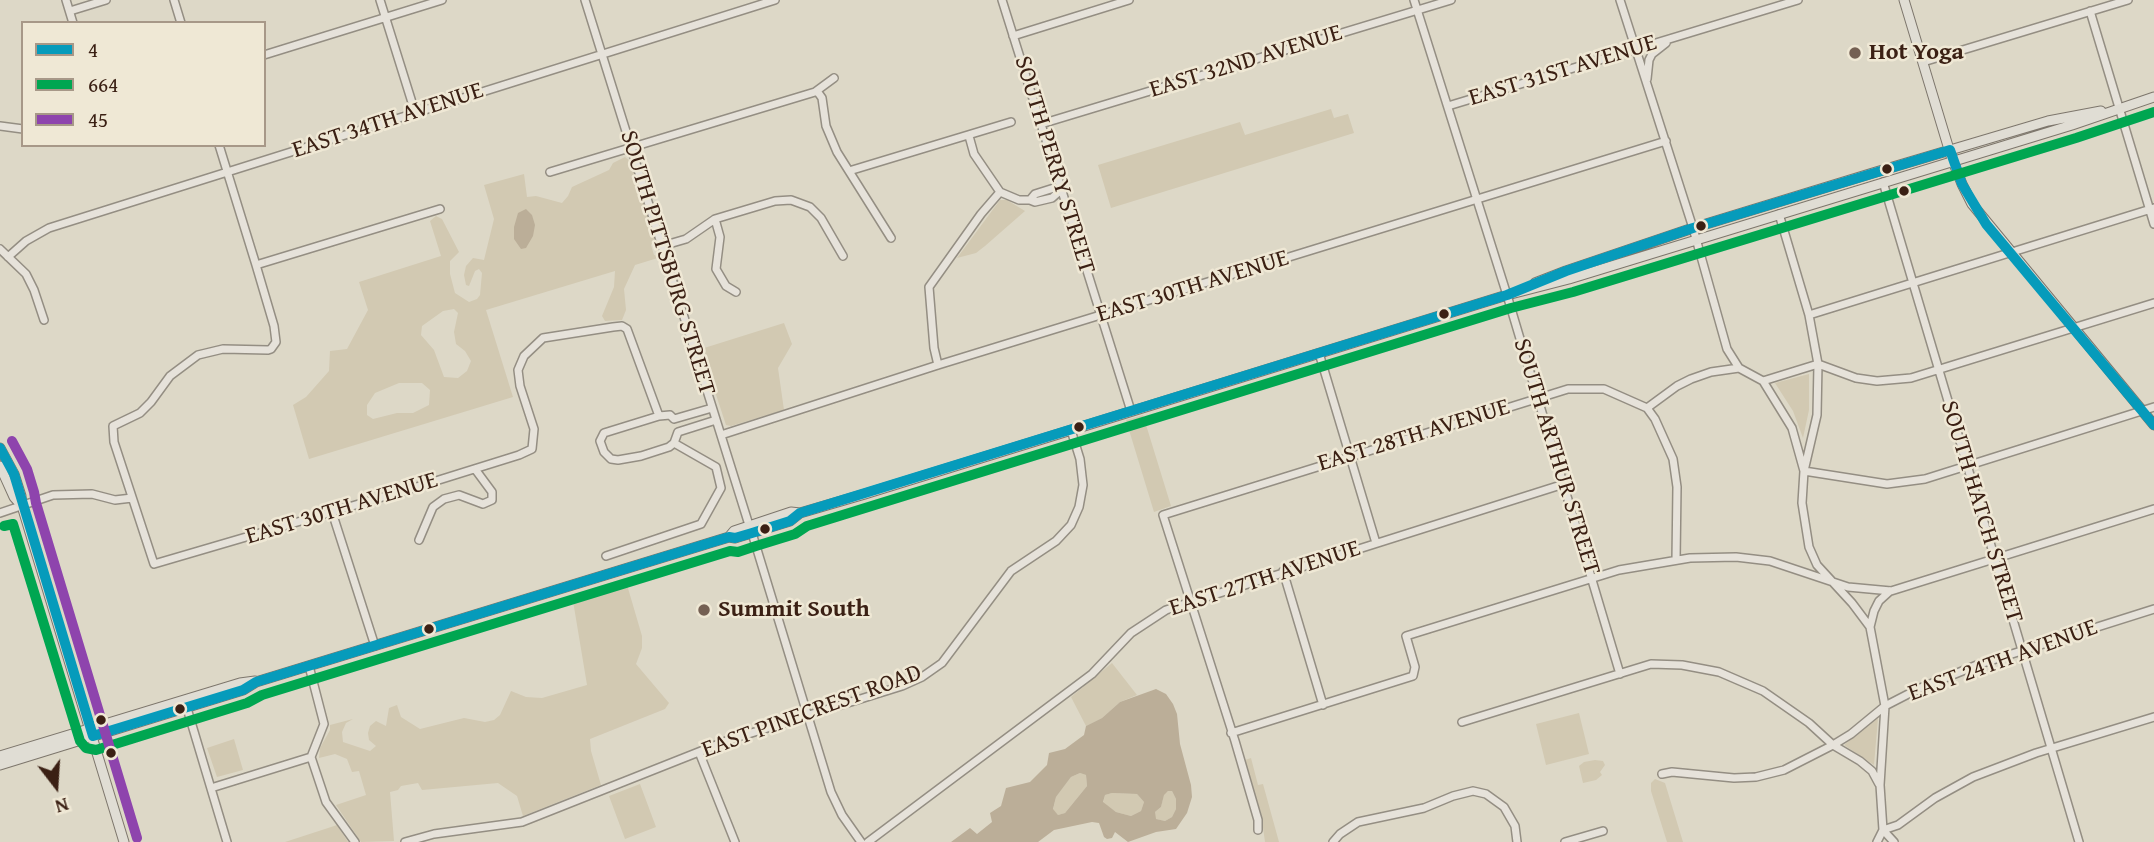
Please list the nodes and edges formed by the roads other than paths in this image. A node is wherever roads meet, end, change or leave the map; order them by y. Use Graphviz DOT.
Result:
graph roads {
  1 [pos="66,0"];
  2 [pos="106,0"];
  3 [pos="174,0"];
  4 [pos="380,0"];
  5 [pos="442,0"];
  6 [pos="586,0"];
  7 [pos="775,0"];
  8 [pos="1002,0"];
  9 [pos="1129,0"];
  10 [pos="1414,0"];
  11 [pos="1451,0"];
  12 [pos="1620,0"];
  13 [pos="1798,0"];
  14 [pos="1904,0"];
  15 [pos="2128,0"];
  16 [pos="70,11"];
  17 [pos="1417,11"];
  18 [pos="2090,11"];
  19 [pos="385,17"];
  20 [pos="73,21"];
  21 [pos="180,21"];
  22 [pos="1013,36"];
  23 [pos="1679,36"];
  24 [pos="1635,48"];
  25 [pos="266,54"];
  26 [pos="601,54"];
  27 [pos="1923,62"];
  28 [pos="834,78"];
  29 [pos="1647,84"];
  30 [pos="818,93"];
  31 [pos="2154,97"];
  32 [pos="1448,106"];
  33 [pos="2120,108"];
  34 [pos="415,112"];
  35 [pos="1010,122"];
  36 [pos="1041,124"];
  37 [pos="0,126"];
  38 [pos="21,129"];
  39 [pos="969,136"];
  40 [pos="1666,141"];
  41 [pos="220,147"];
  42 [pos="631,148"];
  43 [pos="1950,150"];
  44 [pos="1953,161"];
  45 [pos="227,172"];
  46 [pos="550,172"];
  47 [pos="849,172"];
  48 [pos="1883,183"];
  49 [pos="1059,191"];
  50 [pos="1000,192"];
  51 [pos="1478,199"];
  52 [pos="2152,208"];
  53 [pos="440,209"];
  54 [pos="1779,214"];
  55 [pos="715,219"];
  56 [pos="2154,224"];
  57 [pos="1693,228"];
  58 [pos="891,238"];
  59 [pos="1695,240"];
  60 [pos="662,246"];
  61 [pos="0,249"];
  62 [pos="2010,252"];
  63 [pos="843,256"];
  64 [pos="8,257"];
  65 [pos="256,265"];
  66 [pos="1912,282"];
  67 [pos="736,292"];
  68 [pos="1507,295"];
  69 [pos="2154,303"];
  70 [pos="1101,315"];
  71 [pos="1809,315"];
  72 [pos="44,320"];
  73 [pos="2073,327"];
  74 [pos="1319,353"];
  75 [pos="1818,364"];
  76 [pos="938,365"];
  77 [pos="1739,368"];
  78 [pos="1938,370"];
  79 [pos="1763,381"];
  80 [pos="1538,398"];
  81 [pos="2154,407"];
  82 [pos="712,408"];
  83 [pos="1647,408"];
  84 [pos="2142,410"];
  85 [pos="1130,411"];
  86 [pos="659,415"];
  87 [pos="674,419"];
  88 [pos="716,420"];
  89 [pos="2154,425"];
  90 [pos="1070,430"];
  91 [pos="678,432"];
  92 [pos="721,435"];
  93 [pos="674,443"];
  94 [pos="0,448"];
  95 [pos="1350,456"];
  96 [pos="1966,465"];
  97 [pos="0,466"];
  98 [pos="475,468"];
  99 [pos="1804,471"];
  100 [pos="1564,484"];
  101 [pos="132,498"];
  102 [pos="22,506"];
  103 [pos="2154,509"];
  104 [pos="331,512"];
  105 [pos="0,513"];
  106 [pos="750,529"];
  107 [pos="419,540"];
  108 [pos="1376,543"];
  109 [pos="607,556"];
  110 [pos="1995,558"];
  111 [pos="1675,560"];
  112 [pos="1283,571"];
  113 [pos="1592,578"];
  114 [pos="1830,581"];
  115 [pos="1891,591"];
  116 [pos="1190,601"];
  117 [pos="2154,609"];
  118 [pos="1870,627"];
  119 [pos="375,646"];
  120 [pos="2023,651"];
  121 [pos="309,666"];
  122 [pos="1620,674"];
  123 [pos="186,704"];
  124 [pos="1323,705"];
  125 [pos="1885,706"];
  126 [pos="806,714"];
  127 [pos="2154,717"];
  128 [pos="1462,722"];
  129 [pos="92,732"];
  130 [pos="1231,733"];
  131 [pos="1833,745"];
  132 [pos="2052,748"];
  133 [pos="699,752"];
  134 [pos="0,756"];
  135 [pos="311,757"];
  136 [pos="0,765"];
  137 [pos="1662,774"];
  138 [pos="1880,785"];
  139 [pos="211,788"];
  140 [pos="1258,830"];
  141 [pos="1883,830"];
  142 [pos="1603,831"];
  143 [pos="124,842"];
  144 [pos="227,842"];
  145 [pos="355,842"];
  146 [pos="405,842"];
  147 [pos="735,842"];
  148 [pos="861,842"];
  149 [pos="868,842"];
  150 [pos="1333,842"];
  151 [pos="1517,842"];
  152 [pos="1565,842"];
  153 [pos="1877,842"];
  154 [pos="1895,842"];
  155 [pos="2079,842"];
  1 -- 16 [label="street"];
  2 -- 16 [label="street"];
  3 -- 21 [label="street"];
  4 -- 19 [label="street"];
  5 -- 19 [label="street"];
  6 -- 26 [label="street, SOUTH PITTSBURG STREET"];
  7 -- 26 [label="street, EAST 34TH AVENUE"];
  8 -- 22 [label="street, SOUTH PERRY STREET"];
  9 -- 22 [label="street"];
  10 -- 17 [label="street, SOUTH ARTHUR STREET"];
  11 -- 17 [label="street, EAST 32ND AVENUE"];
  12 -- 24 [label="street"];
  13 -- 23 [label="street, EAST 31ST AVENUE"];
  14 -- 27 [label="main road"];
  15 -- 18 [label="street"];
  16 -- 20 [label="street"];
  17 -- 32 [label="street, SOUTH ARTHUR STREET"];
  17 -- 36 [label="street, EAST 32ND AVENUE"];
  18 -- 27 [label="street"];
  18 -- 33 [label="street"];
  19 -- 25 [label="street"];
  19 -- 34 [label="street"];
  22 -- 36 [label="street, SOUTH PERRY STREET"];
  23 -- 24 [label="street, EAST 31ST AVENUE"];
  23 -- 29 [label="street, EAST 31ST AVENUE"];
  24 -- 29 [label="street"];
  24 -- 32 [label="street, EAST 31ST AVENUE"];
  26 -- 34 [label="street, EAST 34TH AVENUE"];
  26 -- 42 [label="street, SOUTH PITTSBURG STREET"];
  27 -- 43 [label="main road"];
  28 -- 30 [label="street"];
  29 -- 40 [label="street"];
  30 -- 42 [label="street"];
  30 -- 47 [label="street"];
  31 -- 33 [label="main road"];
  32 -- 51 [label="street, SOUTH ARTHUR STREET"];
  33 -- 43 [label="main road"];
  33 -- 44 [label="main road"];
  33 -- 52 [label="street"];
  34 -- 45 [label="street, EAST 34TH AVENUE"];
  35 -- 39 [label="street"];
  36 -- 49 [label="street, SOUTH PERRY STREET"];
  37 -- 38 [label="street"];
  39 -- 47 [label="street"];
  39 -- 50 [label="street"];
  40 -- 51 [label="street, EAST 30TH AVENUE"];
  40 -- 57 [label="street"];
  41 -- 45 [label="street"];
  42 -- 46 [label="street"];
  42 -- 60 [label="street, SOUTH PITTSBURG STREET"];
  43 -- 44 [label="main road"];
  43 -- 57 [label="main road"];
  44 -- 48 [label="main road"];
  44 -- 62 [label="main road"];
  45 -- 64 [label="street, EAST 34TH AVENUE"];
  45 -- 65 [label="street"];
  47 -- 58 [label="street"];
  48 -- 54 [label="main road"];
  48 -- 66 [label="street, SOUTH HATCH STREET"];
  49 -- 50 [label="street"];
  49 -- 70 [label="street, SOUTH PERRY STREET"];
  50 -- 76 [label="street"];
  51 -- 68 [label="street, SOUTH ARTHUR STREET"];
  51 -- 70 [label="street, EAST 30TH AVENUE"];
  52 -- 56 [label="street"];
  52 -- 62 [label="street"];
  53 -- 65 [label="street"];
  54 -- 59 [label="main road"];
  54 -- 71 [label="street"];
  55 -- 60 [label="street"];
  55 -- 63 [label="street"];
  55 -- 67 [label="street"];
  57 -- 59 [label="street"];
  57 -- 68 [label="main road"];
  59 -- 68 [label="main road"];
  59 -- 77 [label="street"];
  60 -- 82 [label="street, SOUTH PITTSBURG STREET"];
  61 -- 64 [label="street"];
  62 -- 66 [label="street"];
  62 -- 73 [label="main road"];
  64 -- 72 [label="street"];
  65 -- 101 [label="street"];
  66 -- 71 [label="street"];
  66 -- 78 [label="street, SOUTH HATCH STREET"];
  68 -- 74 [label="main road"];
  68 -- 80 [label="street, SOUTH ARTHUR STREET"];
  69 -- 73 [label="street"];
  70 -- 76 [label="street, EAST 30TH AVENUE"];
  70 -- 85 [label="street, SOUTH PERRY STREET"];
  71 -- 75 [label="street"];
  73 -- 78 [label="street"];
  73 -- 84 [label="main road"];
  74 -- 85 [label="main road"];
  74 -- 95 [label="street"];
  75 -- 78 [label="street"];
  75 -- 79 [label="street"];
  75 -- 99 [label="street"];
  76 -- 92 [label="street, EAST 30TH AVENUE"];
  77 -- 79 [label="street"];
  77 -- 83 [label="street"];
  78 -- 96 [label="street, SOUTH HATCH STREET"];
  79 -- 99 [label="street"];
  80 -- 83 [label="street, EAST 28TH AVENUE"];
  80 -- 95 [label="street, EAST 28TH AVENUE"];
  80 -- 100 [label="street, SOUTH ARTHUR STREET"];
  81 -- 84 [label="street"];
  82 -- 87 [label="street"];
  82 -- 88 [label="street, SOUTH PITTSBURG STREET"];
  83 -- 111 [label="street"];
  84 -- 89 [label="main road"];
  84 -- 96 [label="street"];
  85 -- 90 [label="main road"];
  86 -- 87 [label="street"];
  86 -- 93 [label="street"];
  86 -- 98 [label="street, EAST 30TH AVENUE"];
  87 -- 91 [label="street"];
  88 -- 91 [label="street"];
  88 -- 92 [label="street, SOUTH PITTSBURG STREET"];
  90 -- 106 [label="main road"];
  90 -- 126 [label="street, EAST PINECREST ROAD"];
  91 -- 93 [label="street"];
  92 -- 106 [label="street, SOUTH PITTSBURG STREET"];
  93 -- 109 [label="street"];
  94 -- 102 [label="main road"];
  95 -- 108 [label="street"];
  95 -- 116 [label="street, EAST 28TH AVENUE"];
  96 -- 99 [label="street"];
  96 -- 110 [label="street, SOUTH HATCH STREET"];
  97 -- 102 [label="main road"];
  98 -- 104 [label="street, EAST 30TH AVENUE"];
  98 -- 107 [label="street"];
  99 -- 114 [label="street"];
  100 -- 108 [label="street, EAST 27TH AVENUE"];
  100 -- 113 [label="street, SOUTH ARTHUR STREET"];
  101 -- 102 [label="street"];
  101 -- 104 [label="street, EAST 30TH AVENUE"];
  102 -- 105 [label="street"];
  102 -- 129 [label="main road"];
  103 -- 110 [label="street"];
  104 -- 119 [label="street"];
  106 -- 119 [label="main road"];
  106 -- 126 [label="street, SOUTH PITTSBURG STREET"];
  108 -- 112 [label="street, EAST 27TH AVENUE"];
  110 -- 115 [label="street"];
  110 -- 120 [label="street, SOUTH HATCH STREET"];
  111 -- 113 [label="street"];
  111 -- 114 [label="street"];
  112 -- 116 [label="street, EAST 27TH AVENUE"];
  112 -- 124 [label="street"];
  113 -- 122 [label="street, SOUTH ARTHUR STREET"];
  113 -- 124 [label="street"];
  114 -- 115 [label="street"];
  114 -- 118 [label="street"];
  115 -- 118 [label="street"];
  116 -- 130 [label="street"];
  116 -- 149 [label="street, EAST 27TH AVENUE"];
  117 -- 120 [label="street, EAST 24TH AVENUE"];
  118 -- 125 [label="street"];
  119 -- 121 [label="main road"];
  120 -- 125 [label="street, EAST 24TH AVENUE"];
  120 -- 132 [label="street, SOUTH HATCH STREET"];
  121 -- 123 [label="main road"];
  121 -- 135 [label="street"];
  122 -- 128 [label="street"];
  122 -- 131 [label="street"];
  123 -- 129 [label="main road"];
  123 -- 139 [label="street"];
  124 -- 130 [label="street"];
  125 -- 131 [label="street, EAST 24TH AVENUE"];
  125 -- 138 [label="street"];
  126 -- 133 [label="street, EAST PINECREST ROAD"];
  126 -- 148 [label="street, SOUTH PITTSBURG STREET"];
  127 -- 132 [label="street"];
  129 -- 134 [label="main road"];
  129 -- 136 [label="main road"];
  129 -- 143 [label="main road"];
  130 -- 140 [label="street"];
  131 -- 137 [label="street, EAST 24TH AVENUE"];
  131 -- 138 [label="street"];
  132 -- 141 [label="street"];
  132 -- 155 [label="street, SOUTH HATCH STREET"];
  133 -- 146 [label="street, EAST PINECREST ROAD"];
  133 -- 147 [label="street"];
  135 -- 139 [label="street"];
  135 -- 145 [label="street"];
  138 -- 141 [label="street"];
  139 -- 144 [label="street"];
  141 -- 153 [label="street"];
  141 -- 154 [label="street"];
  142 -- 152 [label="street"];
  150 -- 151 [label="street"];
}
